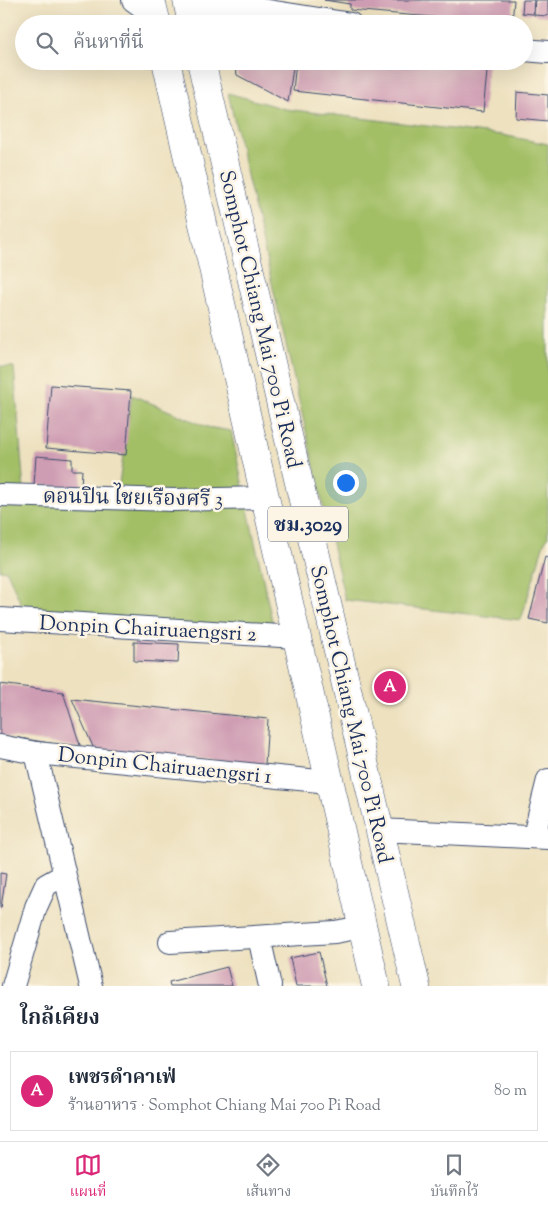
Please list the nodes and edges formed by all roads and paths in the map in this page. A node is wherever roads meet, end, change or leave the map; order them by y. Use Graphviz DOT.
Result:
graph roads {
  1 [pos="133,0"];
  2 [pos="189,11"];
  3 [pos="155,13"];
  4 [pos="294,15"];
  5 [pos="533,51"];
  6 [pos="548,52"];
  7 [pos="168,70"];
  8 [pos="203,70"];
  9 [pos="0,495"];
  10 [pos="265,498"];
  11 [pos="0,619"];
  12 [pos="296,636"];
  13 [pos="0,746"];
  14 [pos="36,753"];
  15 [pos="548,780"];
  16 [pos="330,782"];
  17 [pos="379,830"];
  18 [pos="541,837"];
  19 [pos="64,875"];
  20 [pos="362,927"];
  21 [pos="259,937"];
  22 [pos="170,942"];
  23 [pos="13,986"];
  24 [pos="91,986"];
  25 [pos="270,986"];
  26 [pos="376,986"];
  27 [pos="416,986"];
  1 -- 3 [label="street"];
  2 -- 4 [label="street"];
  5 -- 6 [label="street"];
  7 -- 10 [label="main road, Somphot Chiang Mai 700 Pi Road / ชม.3029"];
  8 -- 17 [label="main road, Somphot Chiang Mai 700 Pi Road / ชม.3029"];
  9 -- 10 [label="street, ดอนปิน ไชยเรืองศรี 3"];
  10 -- 12 [label="main road, Somphot Chiang Mai 700 Pi Road / ชม.3029"];
  11 -- 12 [label="street, Donpin Chairuaengsri 2"];
  12 -- 16 [label="main road, Somphot Chiang Mai 700 Pi Road / ชม.3029"];
  13 -- 14 [label="street, Donpin Chairuaengsri 1"];
  14 -- 16 [label="street, Donpin Chairuaengsri 1"];
  14 -- 19 [label="street"];
  15 -- 18 [label="street"];
  16 -- 20 [label="main road, Somphot Chiang Mai 700 Pi Road / ชม.3029"];
  17 -- 18 [label="street"];
  17 -- 27 [label="main road, Somphot Chiang Mai 700 Pi Road / ชม.3029"];
  19 -- 23 [label="street"];
  19 -- 24 [label="street"];
  20 -- 21 [label="street"];
  20 -- 26 [label="main road, Somphot Chiang Mai 700 Pi Road / ชม.3029"];
  21 -- 22 [label="street"];
  21 -- 25 [label="street"];
}
